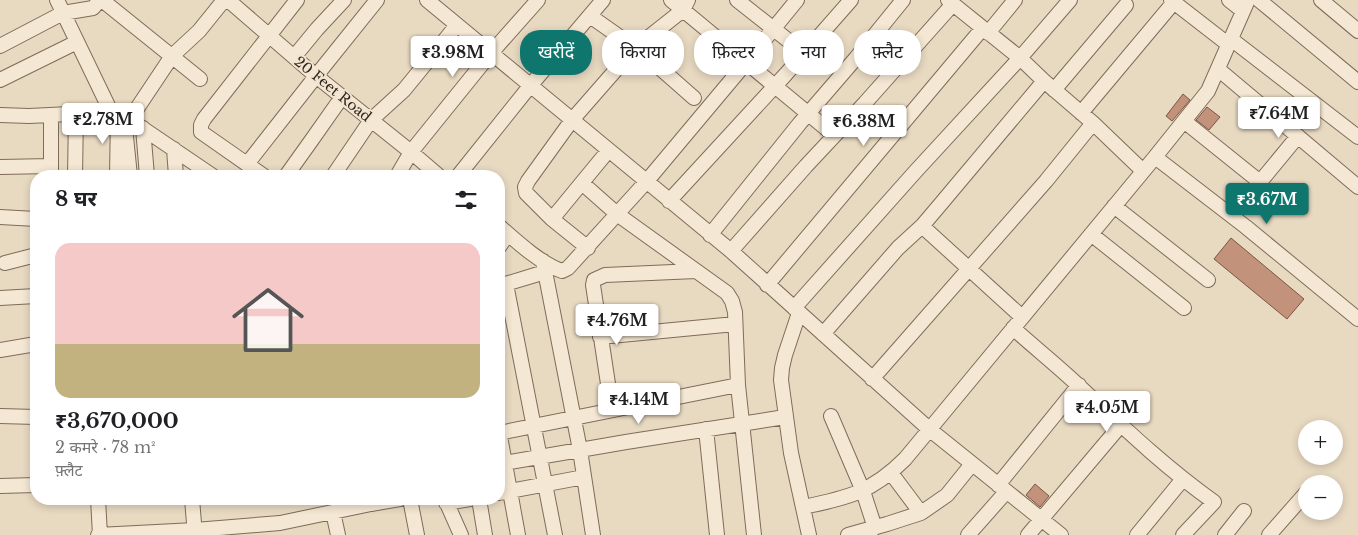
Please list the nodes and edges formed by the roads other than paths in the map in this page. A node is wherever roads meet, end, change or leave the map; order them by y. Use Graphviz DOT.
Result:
graph roads {
  1 [pos="57,0"];
  2 [pos="101,0"];
  3 [pos="224,0"];
  4 [pos="228,0"];
  5 [pos="298,0"];
  6 [pos="344,0"];
  7 [pos="378,0"];
  8 [pos="427,0"];
  9 [pos="538,0"];
  10 [pos="603,0"];
  11 [pos="671,0"];
  12 [pos="737,0"];
  13 [pos="796,0"];
  14 [pos="850,0"];
  15 [pos="903,0"];
  16 [pos="1015,0"];
  17 [pos="1070,0"];
  18 [pos="1229,0"];
  19 [pos="1259,0"];
  20 [pos="1321,0"];
  21 [pos="1172,1"];
  22 [pos="951,2"];
  23 [pos="244,5"];
  24 [pos="686,5"];
  25 [pos="1126,5"];
  26 [pos="1246,6"];
  27 [pos="63,13"];
  28 [pos="590,16"];
  29 [pos="457,25"];
  30 [pos="773,29"];
  31 [pos="610,30"];
  32 [pos="656,30"];
  33 [pos="712,30"];
  34 [pos="824,30"];
  35 [pos="985,31"];
  36 [pos="1358,31"];
  37 [pos="269,36"];
  38 [pos="783,37"];
  39 [pos="77,42"];
  40 [pos="1230,42"];
  41 [pos="0,46"];
  42 [pos="491,53"];
  43 [pos="172,56"];
  44 [pos="294,57"];
  45 [pos="1020,58"];
  46 [pos="1218,69"];
  47 [pos="611,75"];
  48 [pos="667,75"];
  49 [pos="735,75"];
  50 [pos="762,75"];
  51 [pos="785,75"];
  52 [pos="316,76"];
  53 [pos="200,79"];
  54 [pos="0,80"];
  55 [pos="1358,82"];
  56 [pos="1049,85"];
  57 [pos="530,86"];
  58 [pos="775,86"];
  59 [pos="342,97"];
  60 [pos="694,98"];
  61 [pos="1082,113"];
  62 [pos="76,114"];
  63 [pos="808,114"];
  64 [pos="51,115"];
  65 [pos="0,116"];
  66 [pos="121,116"];
  67 [pos="371,120"];
  68 [pos="572,120"];
  69 [pos="1184,121"];
  70 [pos="1093,123"];
  71 [pos="143,128"];
  72 [pos="834,135"];
  73 [pos="1298,136"];
  74 [pos="1358,137"];
  75 [pos="174,149"];
  76 [pos="608,151"];
  77 [pos="412,152"];
  78 [pos="1155,157"];
  79 [pos="247,164"];
  80 [pos="0,167"];
  81 [pos="38,170"];
  82 [pos="51,170"];
  83 [pos="76,170"];
  84 [pos="116,170"];
  85 [pos="129,170"];
  86 [pos="146,170"];
  87 [pos="176,170"];
  88 [pos="203,170"];
  89 [pos="256,170"];
  90 [pos="290,170"];
  91 [pos="337,170"];
  92 [pos="401,170"];
  93 [pos="432,170"];
  94 [pos="463,170"];
  95 [pos="1143,171"];
  96 [pos="646,182"];
  97 [pos="582,183"];
  98 [pos="1358,187"];
  99 [pos="669,201"];
  100 [pos="1114,206"];
  101 [pos="617,214"];
  102 [pos="0,217"];
  103 [pos="30,219"];
  104 [pos="552,219"];
  105 [pos="922,226"];
  106 [pos="505,232"];
  107 [pos="1091,234"];
  108 [pos="710,235"];
  109 [pos="588,248"];
  110 [pos="731,251"];
  111 [pos="30,257"];
  112 [pos="6,263"];
  113 [pos="544,267"];
  114 [pos="969,269"];
  115 [pos="696,271"];
  116 [pos="1208,280"];
  117 [pos="505,284"];
  118 [pos="767,285"];
  119 [pos="30,296"];
  120 [pos="0,298"];
  121 [pos="505,298"];
  122 [pos="1184,308"];
  123 [pos="796,311"];
  124 [pos="1022,317"];
  125 [pos="1358,319"];
  126 [pos="735,324"];
  127 [pos="1013,328"];
  128 [pos="823,334"];
  129 [pos="600,336"];
  130 [pos="30,345"];
  131 [pos="0,350"];
  132 [pos="872,379"];
  133 [pos="1078,385"];
  134 [pos="738,386"];
  135 [pos="612,410"];
  136 [pos="0,416"];
  137 [pos="830,416"];
  138 [pos="30,417"];
  139 [pos="786,417"];
  140 [pos="574,418"];
  141 [pos="742,424"];
  142 [pos="534,426"];
  143 [pos="1120,426"];
  144 [pos="706,429"];
  145 [pos="929,429"];
  146 [pos="505,431"];
  147 [pos="580,450"];
  148 [pos="539,457"];
  149 [pos="505,463"];
  150 [pos="972,464"];
  151 [pos="890,473"];
  152 [pos="584,477"];
  153 [pos="1183,479"];
  154 [pos="545,484"];
  155 [pos="30,485"];
  156 [pos="0,486"];
  157 [pos="1002,488"];
  158 [pos="863,491"];
  159 [pos="505,492"];
  160 [pos="1298,502"];
  161 [pos="98,505"];
  162 [pos="193,505"];
  163 [pos="369,505"];
  164 [pos="411,505"];
  165 [pos="448,505"];
  166 [pos="480,505"];
  167 [pos="803,507"];
  168 [pos="333,512"];
  169 [pos="1244,512"];
  170 [pos="921,514"];
  171 [pos="1042,519"];
  172 [pos="875,528"];
  173 [pos="195,533"];
  174 [pos="99,535"];
  175 [pos="338,535"];
  176 [pos="417,535"];
  177 [pos="461,535"];
  178 [pos="485,535"];
  179 [pos="518,535"];
  180 [pos="555,535"];
  181 [pos="593,535"];
  182 [pos="717,535"];
  183 [pos="754,535"];
  184 [pos="809,535"];
  185 [pos="848,535"];
  186 [pos="968,535"];
  187 [pos="1028,535"];
  188 [pos="1061,535"];
  189 [pos="1137,535"];
  190 [pos="1182,535"];
  191 [pos="1225,535"];
  192 [pos="1269,535"];
  1 -- 27 [label="street"];
  2 -- 27 [label="street"];
  2 -- 43 [label="street"];
  3 -- 43 [label="street"];
  4 -- 23 [label="street, 20 Feet Road"];
  5 -- 37 [label="street"];
  6 -- 44 [label="street"];
  7 -- 52 [label="street"];
  8 -- 29 [label="street"];
  9 -- 42 [label="street"];
  10 -- 28 [label="street"];
  11 -- 24 [label="street"];
  12 -- 30 [label="street"];
  13 -- 30 [label="street"];
  14 -- 34 [label="street"];
  15 -- 63 [label="street"];
  16 -- 35 [label="street"];
  17 -- 45 [label="street"];
  18 -- 26 [label="street"];
  19 -- 55 [label="street"];
  20 -- 36 [label="street"];
  21 -- 40 [label="street"];
  21 -- 61 [label="street"];
  22 -- 35 [label="street"];
  22 -- 72 [label="street"];
  23 -- 37 [label="street, 20 Feet Road"];
  24 -- 32 [label="street"];
  24 -- 33 [label="street"];
  25 -- 56 [label="street"];
  26 -- 40 [label="street"];
  27 -- 39 [label="street"];
  27 -- 41 [label="street"];
  28 -- 31 [label="street"];
  28 -- 57 [label="street"];
  29 -- 42 [label="street"];
  29 -- 67 [label="street"];
  30 -- 38 [label="street"];
  35 -- 45 [label="street"];
  35 -- 118 [label="street"];
  37 -- 44 [label="street, 20 Feet Road"];
  37 -- 79 [label="street"];
  39 -- 54 [label="street"];
  39 -- 66 [label="street"];
  40 -- 46 [label="street"];
  40 -- 74 [label="street"];
  42 -- 57 [label="street"];
  42 -- 77 [label="street"];
  43 -- 53 [label="street"];
  43 -- 66 [label="street"];
  44 -- 52 [label="street, 20 Feet Road"];
  45 -- 56 [label="street"];
  45 -- 123 [label="street"];
  46 -- 69 [label="street"];
  46 -- 73 [label="street"];
  47 -- 68 [label="street"];
  48 -- 60 [label="street"];
  49 -- 96 [label="street"];
  50 -- 58 [label="street"];
  51 -- 58 [label="street"];
  52 -- 59 [label="street, 20 Feet Road"];
  52 -- 79 [label="street"];
  56 -- 61 [label="street"];
  56 -- 105 [label="street"];
  57 -- 68 [label="street"];
  57 -- 94 [label="street"];
  58 -- 63 [label="street"];
  58 -- 99 [label="street"];
  59 -- 67 [label="street, 20 Feet Road"];
  59 -- 90 [label="street"];
  61 -- 70 [label="street"];
  62 -- 64 [label="street"];
  62 -- 66 [label="street"];
  62 -- 83 [label="street"];
  63 -- 72 [label="street"];
  63 -- 108 [label="street"];
  64 -- 65 [label="street"];
  64 -- 82 [label="street"];
  66 -- 71 [label="street"];
  66 -- 84 [label="street"];
  66 -- 85 [label="street"];
  67 -- 77 [label="street, 20 Feet Road"];
  67 -- 91 [label="street"];
  68 -- 76 [label="street"];
  68 -- 104 [label="street"];
  69 -- 73 [label="street"];
  69 -- 78 [label="street"];
  70 -- 95 [label="street"];
  70 -- 114 [label="street"];
  71 -- 75 [label="street"];
  71 -- 86 [label="street"];
  72 -- 110 [label="street"];
  73 -- 98 [label="street"];
  75 -- 87 [label="street"];
  75 -- 88 [label="street"];
  76 -- 96 [label="street"];
  76 -- 97 [label="street"];
  77 -- 92 [label="street"];
  77 -- 93 [label="street, 20 Feet Road"];
  78 -- 95 [label="street"];
  78 -- 125 [label="street"];
  79 -- 89 [label="street"];
  80 -- 81 [label="street"];
  95 -- 100 [label="street"];
  96 -- 99 [label="street"];
  96 -- 101 [label="street"];
  97 -- 101 [label="street"];
  97 -- 104 [label="street"];
  99 -- 108 [label="street"];
  100 -- 107 [label="street"];
  100 -- 116 [label="street"];
  101 -- 109 [label="street"];
  101 -- 115 [label="street"];
  102 -- 103 [label="street"];
  104 -- 109 [label="street"];
  105 -- 114 [label="street"];
  105 -- 128 [label="street"];
  106 -- 113 [label="street"];
  107 -- 122 [label="street"];
  107 -- 124 [label="street"];
  108 -- 110 [label="street"];
  109 -- 113 [label="street"];
  110 -- 118 [label="street"];
  111 -- 112 [label="street"];
  113 -- 117 [label="street"];
  113 -- 140 [label="street"];
  114 -- 124 [label="street"];
  114 -- 132 [label="street"];
  115 -- 126 [label="street"];
  115 -- 129 [label="street"];
  118 -- 123 [label="street"];
  119 -- 120 [label="street"];
  121 -- 142 [label="street"];
  123 -- 128 [label="street"];
  123 -- 139 [label="street"];
  124 -- 127 [label="street"];
  126 -- 129 [label="street"];
  126 -- 134 [label="street"];
  127 -- 133 [label="street"];
  127 -- 145 [label="street"];
  128 -- 132 [label="street"];
  129 -- 135 [label="street"];
  130 -- 131 [label="street"];
  132 -- 145 [label="street"];
  133 -- 143 [label="street"];
  133 -- 157 [label="street"];
  134 -- 135 [label="street"];
  134 -- 141 [label="street"];
  135 -- 140 [label="street"];
  136 -- 138 [label="street"];
  137 -- 158 [label="street"];
  139 -- 141 [label="street"];
  139 -- 167 [label="street"];
  140 -- 142 [label="street"];
  140 -- 147 [label="street"];
  141 -- 144 [label="street"];
  141 -- 183 [label="street"];
  142 -- 146 [label="street"];
  142 -- 148 [label="street"];
  143 -- 153 [label="street"];
  143 -- 171 [label="street"];
  144 -- 147 [label="street"];
  144 -- 182 [label="street"];
  145 -- 150 [label="street"];
  145 -- 151 [label="street"];
  147 -- 148 [label="street"];
  147 -- 152 [label="street"];
  148 -- 149 [label="street"];
  148 -- 154 [label="street"];
  150 -- 157 [label="street"];
  150 -- 170 [label="street"];
  151 -- 158 [label="street"];
  151 -- 170 [label="street"];
  152 -- 154 [label="street"];
  152 -- 181 [label="street"];
  153 -- 189 [label="street"];
  153 -- 190 [label="street"];
  154 -- 159 [label="street"];
  154 -- 180 [label="street"];
  155 -- 156 [label="street"];
  157 -- 171 [label="street"];
  157 -- 186 [label="street"];
  158 -- 167 [label="street"];
  158 -- 172 [label="street"];
  159 -- 179 [label="street"];
  160 -- 192 [label="street"];
  161 -- 174 [label="street"];
  162 -- 173 [label="street"];
  163 -- 168 [label="street"];
  164 -- 176 [label="street"];
  165 -- 177 [label="street"];
  166 -- 178 [label="street"];
  167 -- 184 [label="street"];
  168 -- 173 [label="street"];
  168 -- 175 [label="street"];
  169 -- 191 [label="street"];
  170 -- 172 [label="street"];
  171 -- 187 [label="street"];
  171 -- 188 [label="street"];
  172 -- 185 [label="street"];
  173 -- 174 [label="street"];
}
